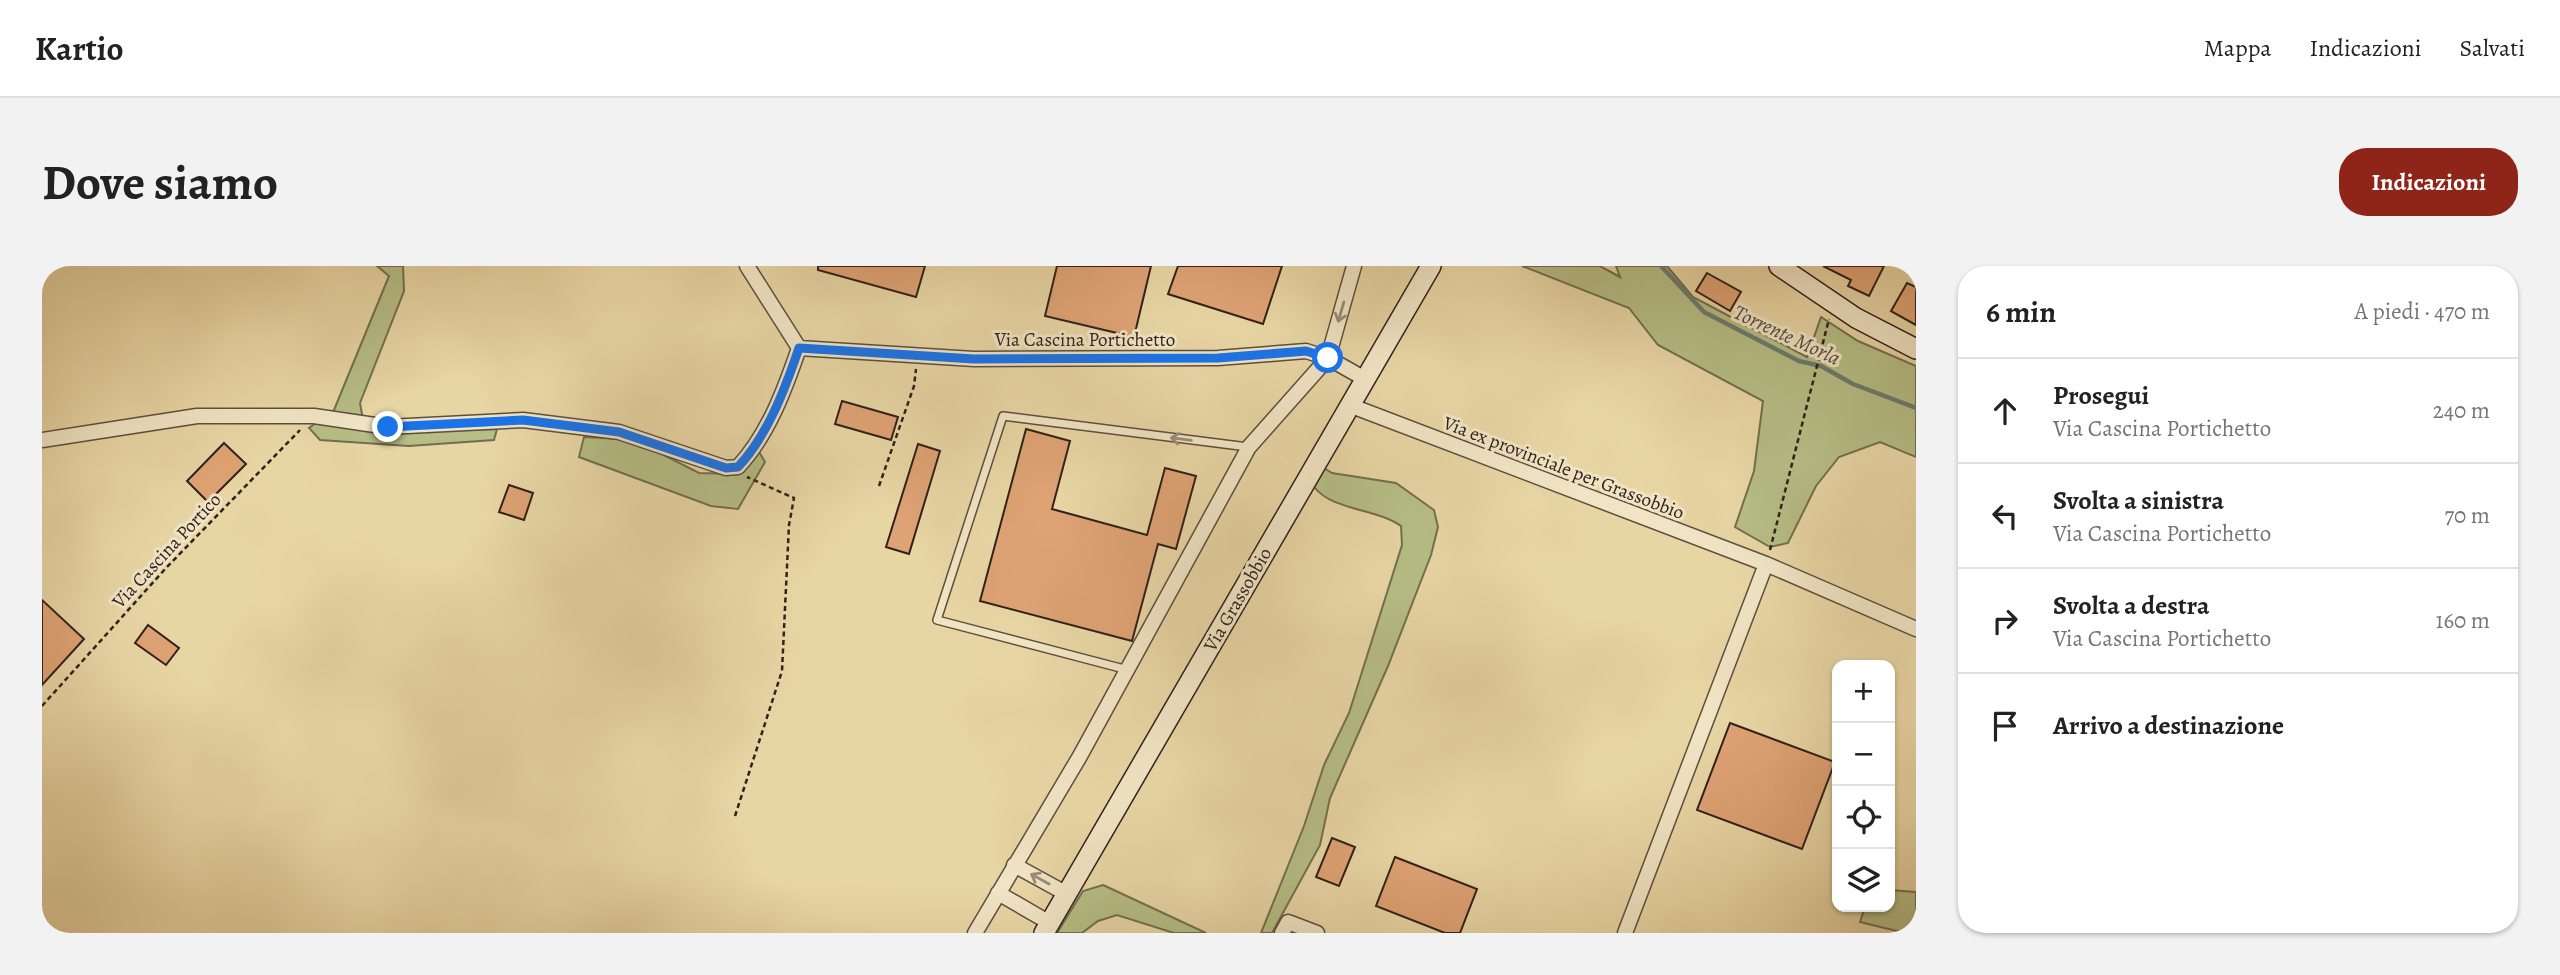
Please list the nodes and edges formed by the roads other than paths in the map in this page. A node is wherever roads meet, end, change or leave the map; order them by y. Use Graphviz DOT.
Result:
graph roads {
  1 [pos="747,266"];
  2 [pos="1354,266"];
  3 [pos="1432,266"];
  4 [pos="1779,266"];
  5 [pos="799,348"];
  6 [pos="1916,349"];
  7 [pos="1328,358"];
  8 [pos="1365,379"];
  9 [pos="1349,405"];
  10 [pos="42,440"];
  11 [pos="1249,447"];
  12 [pos="1766,564"];
  13 [pos="1916,629"];
  14 [pos="1128,670"];
  15 [pos="1014,865"];
  16 [pos="998,893"];
  17 [pos="1067,894"];
  18 [pos="1047,928"];
  19 [pos="975,933"];
  20 [pos="1282,933"];
  21 [pos="1317,933"];
  22 [pos="1625,933"];
  1 -- 5 [label="street"];
  2 -- 7 [label="street, one-way"];
  3 -- 8 [label="street, Via Grassobbio"];
  4 -- 6 [label="street"];
  5 -- 7 [label="street, Via Cascina Portichetto"];
  5 -- 10 [label="street"];
  7 -- 8 [label="street, Via Cascina Portichetto"];
  7 -- 11 [label="street"];
  8 -- 9 [label="street, Via Grassobbio"];
  9 -- 12 [label="street, Via ex provinciale per Grassobbio"];
  9 -- 17 [label="street, Via Grassobbio"];
  11 -- 14 [label="street"];
  11 -- 14 [label="lane, one-way"];
  12 -- 13 [label="street, Via ex provinciale per Grassobbio"];
  12 -- 22 [label="street"];
  14 -- 15 [label="street"];
  15 -- 16 [label="street"];
  17 -- 15 [label="street, one-way"];
  16 -- 18 [label="street"];
  16 -- 19 [label="street"];
  17 -- 18 [label="street, Via Grassobbio"];
  20 -- 21 [label="street"];
}
